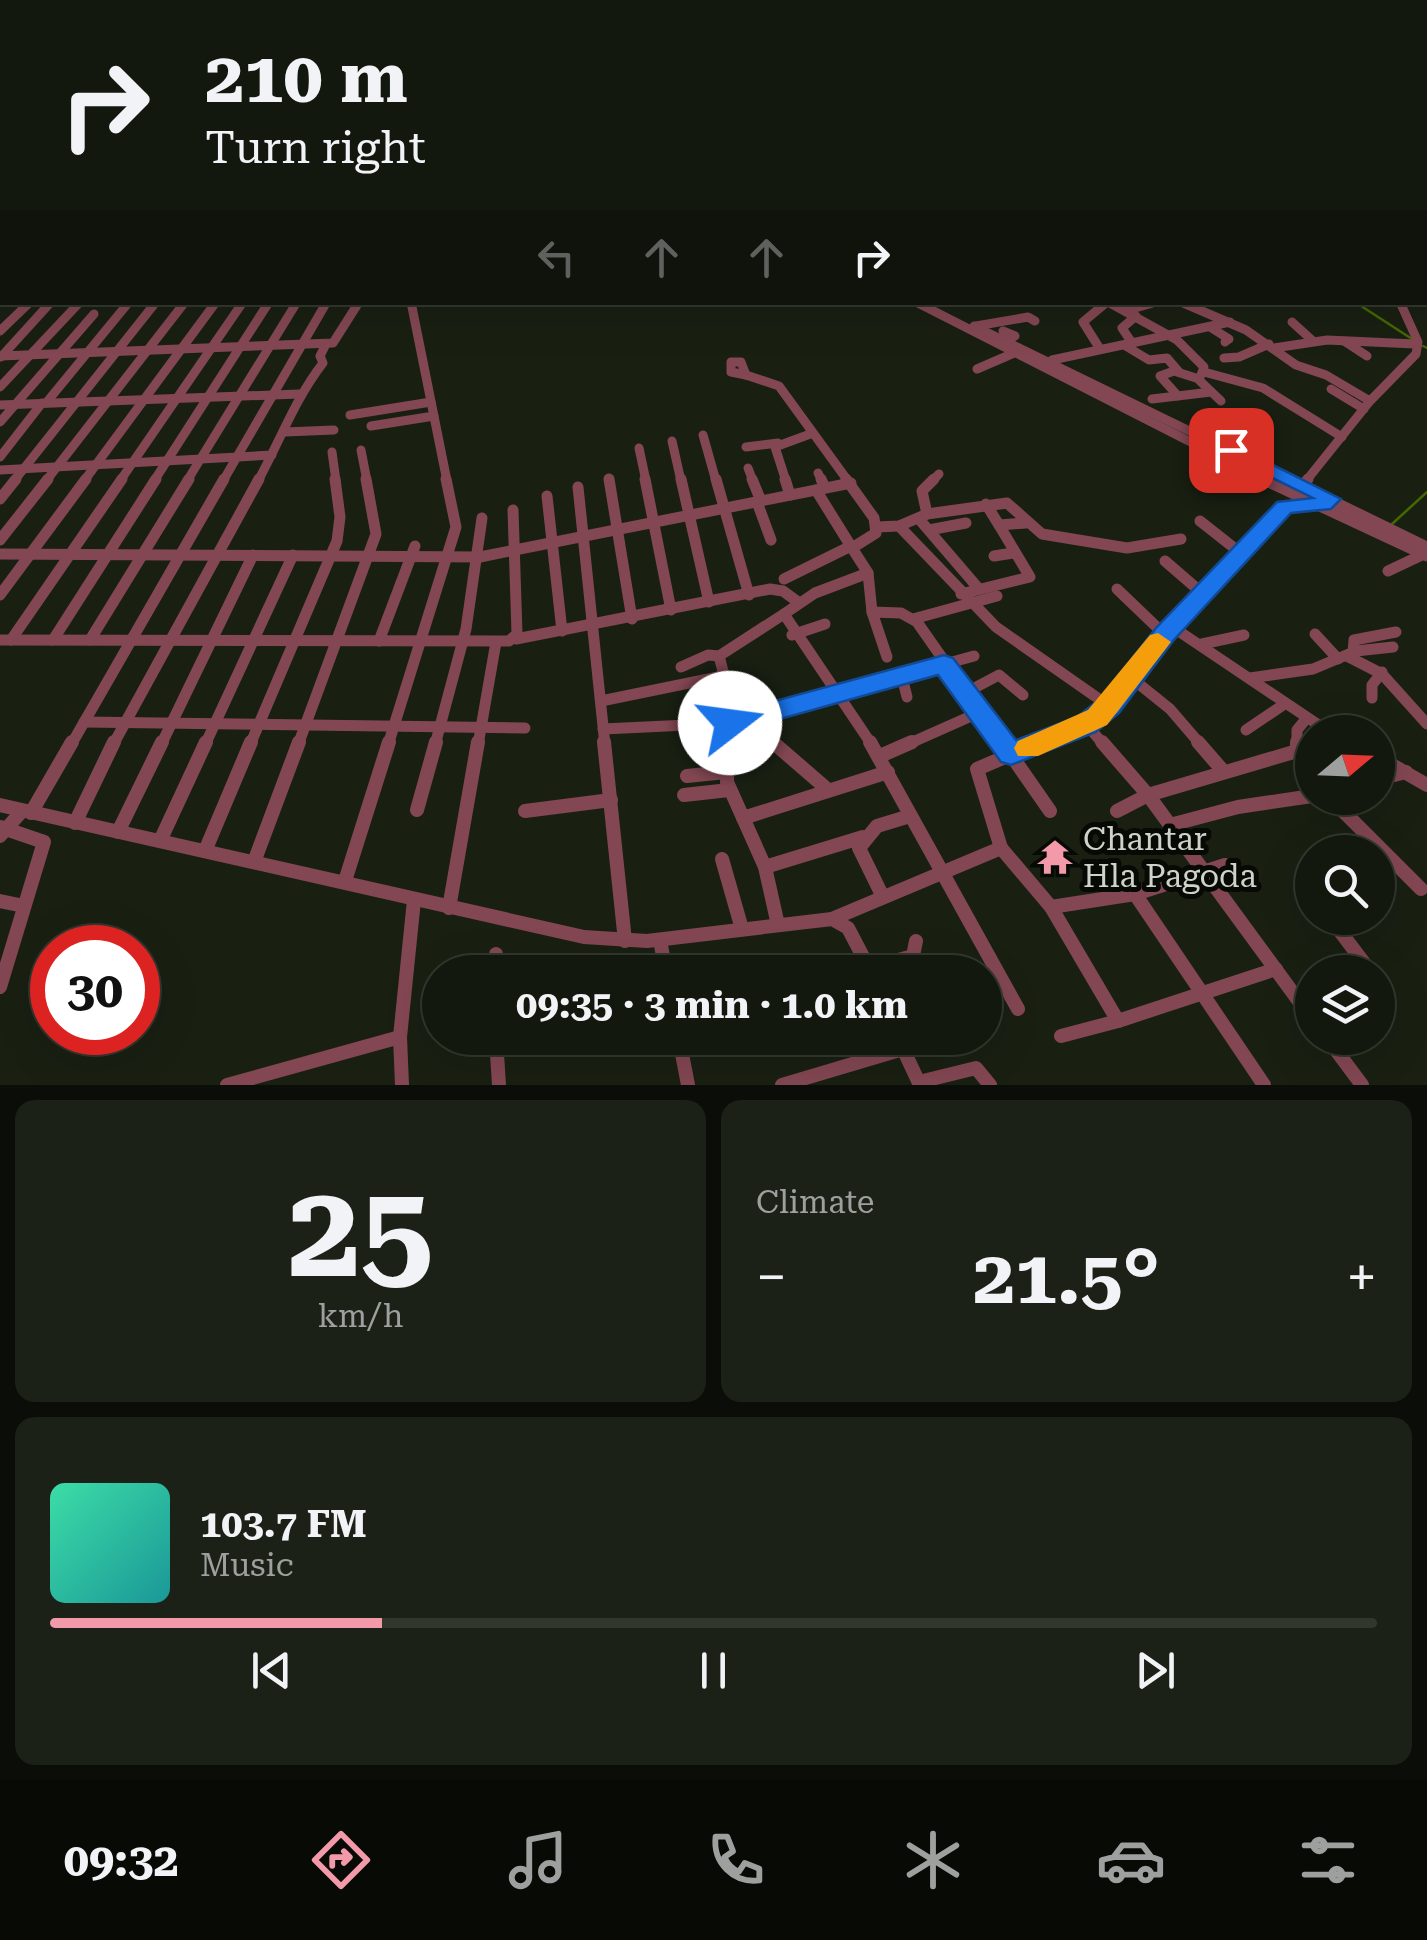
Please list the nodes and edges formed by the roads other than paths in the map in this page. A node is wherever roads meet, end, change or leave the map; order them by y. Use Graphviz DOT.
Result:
graph roads {
  1 [pos="27,305"];
  2 [pos="49,305"];
  3 [pos="77,305"];
  4 [pos="127,305"];
  5 [pos="154,305"];
  6 [pos="184,305"];
  7 [pos="214,305"];
  8 [pos="240,305"];
  9 [pos="267,305"];
  10 [pos="295,305"];
  11 [pos="325,305"];
  12 [pos="357,305"];
  13 [pos="412,305"];
  14 [pos="922,305"];
  15 [pos="934,305"];
  16 [pos="1104,305"];
  17 [pos="1113,305"];
  18 [pos="1145,305"];
  19 [pos="1216,305"];
  20 [pos="1401,305"];
  21 [pos="1184,306"];
  22 [pos="1124,311"];
  23 [pos="1207,311"];
  24 [pos="94,314"];
  25 [pos="1136,316"];
  26 [pos="1035,321"];
  27 [pos="1230,322"];
  28 [pos="1292,322"];
  29 [pos="975,326"];
  30 [pos="1210,327"];
  31 [pos="1195,330"];
  32 [pos="0,331"];
  33 [pos="1170,336"];
  34 [pos="1204,340"];
  35 [pos="1344,340"];
  36 [pos="1225,342"];
  37 [pos="1313,342"];
  38 [pos="273,344"];
  39 [pos="304,344"];
  40 [pos="326,344"];
  41 [pos="1128,344"];
  42 [pos="1420,344"];
  43 [pos="241,346"];
  44 [pos="1272,346"];
  45 [pos="210,348"];
  46 [pos="181,349"];
  47 [pos="1100,349"];
  48 [pos="148,350"];
  49 [pos="118,352"];
  50 [pos="88,353"];
  51 [pos="58,354"];
  52 [pos="1014,354"];
  53 [pos="29,355"];
  54 [pos="1367,356"];
  55 [pos="0,357"];
  56 [pos="1224,358"];
  57 [pos="1051,360"];
  58 [pos="977,369"];
  59 [pos="1179,372"];
  60 [pos="746,375"];
  61 [pos="1202,375"];
  62 [pos="0,387"];
  63 [pos="1331,389"];
  64 [pos="1211,392"];
  65 [pos="273,393"];
  66 [pos="243,394"];
  67 [pos="299,394"];
  68 [pos="209,396"];
  69 [pos="1178,396"];
  70 [pos="177,397"];
  71 [pos="146,398"];
  72 [pos="1152,399"];
  73 [pos="110,400"];
  74 [pos="1221,400"];
  75 [pos="79,402"];
  76 [pos="431,402"];
  77 [pos="44,403"];
  78 [pos="15,404"];
  79 [pos="0,405"];
  80 [pos="1367,405"];
  81 [pos="389,409"];
  82 [pos="350,415"];
  83 [pos="434,416"];
  84 [pos="0,422"];
  85 [pos="392,423"];
  86 [pos="371,426"];
  87 [pos="334,430"];
  88 [pos="1247,431"];
  89 [pos="285,432"];
  90 [pos="703,434"];
  91 [pos="814,434"];
  92 [pos="394,436"];
  93 [pos="1342,436"];
  94 [pos="672,441"];
  95 [pos="778,443"];
  96 [pos="746,447"];
  97 [pos="638,448"];
  98 [pos="361,450"];
  99 [pos="1231,450"];
  100 [pos="332,452"];
  101 [pos="272,455"];
  102 [pos="0,456"];
  103 [pos="237,457"];
  104 [pos="203,458"];
  105 [pos="167,462"];
  106 [pos="131,464"];
  107 [pos="96,466"];
  108 [pos="56,468"];
  109 [pos="748,468"];
  110 [pos="24,469"];
  111 [pos="0,470"];
  112 [pos="818,473"];
  113 [pos="939,474"];
  114 [pos="608,479"];
  115 [pos="851,483"];
  116 [pos="1303,486"];
  117 [pos="578,487"];
  118 [pos="821,489"];
  119 [pos="790,495"];
  120 [pos="548,496"];
  121 [pos="0,499"];
  122 [pos="759,502"];
  123 [pos="1324,502"];
  124 [pos="986,504"];
  125 [pos="724,508"];
  126 [pos="512,510"];
  127 [pos="690,514"];
  128 [pos="923,516"];
  129 [pos="482,518"];
  130 [pos="655,521"];
  131 [pos="1200,521"];
  132 [pos="966,522"];
  133 [pos="1026,523"];
  134 [pos="1000,525"];
  135 [pos="899,526"];
  136 [pos="877,527"];
  137 [pos="618,528"];
  138 [pos="930,530"];
  139 [pos="584,535"];
  140 [pos="0,540"];
  141 [pos="771,540"];
  142 [pos="1181,540"];
  143 [pos="553,542"];
  144 [pos="414,546"];
  145 [pos="852,547"];
  146 [pos="516,550"];
  147 [pos="1238,552"];
  148 [pos="1426,552"];
  149 [pos="1013,553"];
  150 [pos="0,554"];
  151 [pos="30,554"];
  152 [pos="144,554"];
  153 [pos="293,554"];
  154 [pos="68,555"];
  155 [pos="216,555"];
  156 [pos="253,555"];
  157 [pos="332,555"];
  158 [pos="107,556"];
  159 [pos="180,556"];
  160 [pos="994,556"];
  161 [pos="370,557"];
  162 [pos="480,557"];
  163 [pos="407,558"];
  164 [pos="448,558"];
  165 [pos="1165,562"];
  166 [pos="1388,571"];
  167 [pos="868,573"];
  168 [pos="784,579"];
  169 [pos="979,589"];
  170 [pos="1117,589"];
  171 [pos="1202,593"];
  172 [pos="962,594"];
  173 [pos="0,595"];
  174 [pos="750,596"];
  175 [pos="997,596"];
  176 [pos="709,602"];
  177 [pos="798,602"];
  178 [pos="975,606"];
  179 [pos="671,610"];
  180 [pos="872,612"];
  181 [pos="784,614"];
  182 [pos="632,618"];
  183 [pos="913,619"];
  184 [pos="825,624"];
  185 [pos="592,626"];
  186 [pos="562,631"];
  187 [pos="1169,631"];
  188 [pos="1396,632"];
  189 [pos="1315,634"];
  190 [pos="792,635"];
  191 [pos="1244,635"];
  192 [pos="516,638"];
  193 [pos="5,640"];
  194 [pos="53,640"];
  195 [pos="90,640"];
  196 [pos="131,640"];
  197 [pos="169,640"];
  198 [pos="212,641"];
  199 [pos="254,641"];
  200 [pos="294,641"];
  201 [pos="379,641"];
  202 [pos="336,642"];
  203 [pos="420,642"];
  204 [pos="496,642"];
  205 [pos="462,643"];
  206 [pos="1202,644"];
  207 [pos="1393,647"];
  208 [pos="720,656"];
  209 [pos="974,656"];
  210 [pos="1346,656"];
  211 [pos="887,657"];
  212 [pos="944,664"];
  213 [pos="680,667"];
  214 [pos="1382,672"];
  215 [pos="1129,676"];
  216 [pos="902,677"];
  217 [pos="724,678"];
  218 [pos="740,678"];
  219 [pos="1250,678"];
  220 [pos="963,694"];
  221 [pos="1023,695"];
  222 [pos="838,696"];
  223 [pos="908,697"];
  224 [pos="1372,698"];
  225 [pos="601,702"];
  226 [pos="1283,705"];
  227 [pos="1109,706"];
  228 [pos="978,713"];
  229 [pos="1299,715"];
  230 [pos="84,722"];
  231 [pos="730,723"];
  232 [pos="123,724"];
  233 [pos="171,724"];
  234 [pos="216,724"];
  235 [pos="1086,724"];
  236 [pos="1427,724"];
  237 [pos="259,725"];
  238 [pos="439,725"];
  239 [pos="303,726"];
  240 [pos="395,726"];
  241 [pos="482,728"];
  242 [pos="524,728"];
  243 [pos="603,729"];
  244 [pos="1246,730"];
  245 [pos="774,744"];
  246 [pos="1295,753"];
  247 [pos="1011,754"];
  248 [pos="880,756"];
  249 [pos="1395,765"];
  250 [pos="726,772"];
  251 [pos="888,772"];
  252 [pos="1224,772"];
  253 [pos="687,776"];
  254 [pos="1420,776"];
  255 [pos="1395,778"];
  256 [pos="828,789"];
  257 [pos="729,790"];
  258 [pos="1148,794"];
  259 [pos="684,795"];
  260 [pos="1295,799"];
  261 [pos="610,800"];
  262 [pos="0,806"];
  263 [pos="417,810"];
  264 [pos="1117,810"];
  265 [pos="526,811"];
  266 [pos="1050,811"];
  267 [pos="1347,815"];
  268 [pos="910,816"];
  269 [pos="743,818"];
  270 [pos="12,822"];
  271 [pos="75,823"];
  272 [pos="1170,825"];
  273 [pos="118,832"];
  274 [pos="863,837"];
  275 [pos="160,841"];
  276 [pos="1001,848"];
  277 [pos="205,851"];
  278 [pos="722,858"];
  279 [pos="254,862"];
  280 [pos="1225,864"];
  281 [pos="765,867"];
  282 [pos="942,872"];
  283 [pos="1205,873"];
  284 [pos="344,881"];
  285 [pos="1421,889"];
  286 [pos="1135,894"];
  287 [pos="883,898"];
  288 [pos="414,900"];
  289 [pos="0,901"];
  290 [pos="24,906"];
  291 [pos="1050,906"];
  292 [pos="449,908"];
  293 [pos="832,919"];
  294 [pos="778,925"];
  295 [pos="742,929"];
  296 [pos="1343,935"];
  297 [pos="660,940"];
  298 [pos="626,941"];
  299 [pos="916,941"];
  300 [pos="663,955"];
  301 [pos="862,955"];
  302 [pos="912,955"];
  303 [pos="1358,955"];
  304 [pos="1276,969"];
  305 [pos="1,981"];
  306 [pos="1203,993"];
  307 [pos="1295,995"];
  308 [pos="1018,1009"];
  309 [pos="1118,1022"];
  310 [pos="1061,1036"];
  311 [pos="400,1037"];
  312 [pos="497,1055"];
  313 [pos="682,1055"];
  314 [pos="869,1055"];
  315 [pos="906,1055"];
  316 [pos="1339,1055"];
  317 [pos="920,1084"];
  318 [pos="227,1085"];
  319 [pos="402,1085"];
  320 [pos="499,1085"];
  321 [pos="688,1085"];
  322 [pos="782,1085"];
  323 [pos="990,1085"];
  324 [pos="1264,1085"];
  325 [pos="1362,1085"];
  1 -- 32 [label="street"];
  2 -- 55 [label="street"];
  3 -- 53 [label="street"];
  4 -- 50 [label="street"];
  5 -- 49 [label="street"];
  6 -- 48 [label="street"];
  7 -- 46 [label="street"];
  8 -- 45 [label="street"];
  9 -- 43 [label="street"];
  10 -- 38 [label="street"];
  11 -- 39 [label="street"];
  12 -- 40 [label="street"];
  13 -- 76 [label="street"];
  14 -- 52 [label="street"];
  15 -- 29 [label="street"];
  16 -- 47 [label="street"];
  17 -- 22 [label="street"];
  18 -- 22 [label="street"];
  19 -- 23 [label="street"];
  20 -- 42 [label="street"];
  21 -- 23 [label="street"];
  22 -- 25 [label="street"];
  23 -- 27 [label="street"];
  24 -- 51 [label="street"];
  25 -- 33 [label="street"];
  25 -- 41 [label="street"];
  26 -- 29 [label="street"];
  27 -- 30 [label="street"];
  27 -- 44 [label="street"];
  28 -- 37 [label="street"];
  29 -- 57 [label="street"];
  30 -- 31 [label="street"];
  30 -- 36 [label="street"];
  31 -- 33 [label="street"];
  31 -- 34 [label="street"];
  33 -- 41 [label="street"];
  33 -- 61 [label="street"];
  35 -- 37 [label="street"];
  35 -- 42 [label="street"];
  35 -- 54 [label="street"];
  37 -- 44 [label="street"];
  38 -- 39 [label="street"];
  38 -- 43 [label="street"];
  38 -- 66 [label="street"];
  39 -- 40 [label="street"];
  39 -- 65 [label="street"];
  40 -- 67 [label="street"];
  41 -- 47 [label="street"];
  41 -- 59 [label="street"];
  42 -- 80 [label="street"];
  43 -- 45 [label="street"];
  43 -- 68 [label="street"];
  44 -- 56 [label="street"];
  44 -- 80 [label="street"];
  45 -- 46 [label="street"];
  45 -- 70 [label="street"];
  46 -- 48 [label="street"];
  46 -- 71 [label="street"];
  47 -- 57 [label="street"];
  48 -- 49 [label="street"];
  48 -- 73 [label="street"];
  49 -- 50 [label="street"];
  49 -- 75 [label="street"];
  50 -- 51 [label="street"];
  50 -- 77 [label="street"];
  51 -- 53 [label="street"];
  51 -- 78 [label="street"];
  52 -- 58 [label="street"];
  52 -- 123 [label="street"];
  53 -- 55 [label="street"];
  53 -- 62 [label="street"];
  57 -- 99 [label="street"];
  59 -- 61 [label="street"];
  59 -- 69 [label="street"];
  60 -- 91 [label="street"];
  61 -- 64 [label="street"];
  61 -- 93 [label="street"];
  63 -- 80 [label="street"];
  64 -- 69 [label="street"];
  64 -- 74 [label="street"];
  65 -- 66 [label="street"];
  65 -- 67 [label="street"];
  65 -- 103 [label="street"];
  66 -- 68 [label="street"];
  66 -- 104 [label="street"];
  67 -- 89 [label="street"];
  68 -- 70 [label="street"];
  68 -- 105 [label="street"];
  69 -- 72 [label="street"];
  70 -- 71 [label="street"];
  70 -- 106 [label="street"];
  71 -- 73 [label="street"];
  71 -- 107 [label="street"];
  73 -- 75 [label="street"];
  73 -- 108 [label="street"];
  75 -- 77 [label="street"];
  75 -- 110 [label="street"];
  76 -- 81 [label="street"];
  76 -- 83 [label="street"];
  77 -- 78 [label="street"];
  77 -- 102 [label="street"];
  78 -- 79 [label="street"];
  78 -- 84 [label="street"];
  80 -- 93 [label="street"];
  81 -- 82 [label="street"];
  81 -- 85 [label="street"];
  83 -- 85 [label="street"];
  83 -- 164 [label="street"];
  85 -- 86 [label="street"];
  85 -- 92 [label="street"];
  87 -- 89 [label="street"];
  88 -- 99 [label="street"];
  89 -- 101 [label="street"];
  90 -- 125 [label="street"];
  91 -- 95 [label="street"];
  91 -- 115 [label="street"];
  93 -- 116 [label="street"];
  94 -- 127 [label="street"];
  95 -- 96 [label="street"];
  95 -- 119 [label="street"];
  97 -- 130 [label="street"];
  98 -- 161 [label="street"];
  99 -- 116 [label="street"];
  100 -- 157 [label="street"];
  101 -- 103 [label="street"];
  101 -- 155 [label="street"];
  103 -- 104 [label="street"];
  103 -- 159 [label="street"];
  104 -- 105 [label="street"];
  104 -- 152 [label="street"];
  105 -- 106 [label="street"];
  105 -- 158 [label="street"];
  106 -- 107 [label="street"];
  106 -- 154 [label="street"];
  107 -- 108 [label="street"];
  107 -- 151 [label="street"];
  108 -- 110 [label="street"];
  108 -- 140 [label="street"];
  109 -- 122 [label="street"];
  110 -- 111 [label="street"];
  110 -- 121 [label="street"];
  112 -- 118 [label="street"];
  113 -- 128 [label="street"];
  114 -- 137 [label="street"];
  115 -- 118 [label="street"];
  115 -- 136 [label="street"];
  116 -- 123 [label="street"];
  117 -- 139 [label="street"];
  118 -- 119 [label="street"];
  118 -- 145 [label="street"];
  119 -- 122 [label="street"];
  120 -- 143 [label="street"];
  122 -- 125 [label="street"];
  122 -- 141 [label="street"];
  123 -- 147 [label="street"];
  123 -- 148 [label="street"];
  123 -- 148 [label="street"];
  124 -- 128 [label="street"];
  124 -- 133 [label="street"];
  124 -- 134 [label="street"];
  125 -- 127 [label="street"];
  125 -- 174 [label="street"];
  126 -- 146 [label="street"];
  127 -- 130 [label="street"];
  127 -- 176 [label="street"];
  128 -- 135 [label="street"];
  128 -- 138 [label="street"];
  129 -- 162 [label="street"];
  130 -- 137 [label="street"];
  130 -- 179 [label="street"];
  131 -- 147 [label="street"];
  132 -- 138 [label="street"];
  133 -- 134 [label="street"];
  133 -- 142 [label="street"];
  134 -- 149 [label="street"];
  135 -- 136 [label="street"];
  135 -- 172 [label="street"];
  136 -- 145 [label="street"];
  137 -- 139 [label="street"];
  137 -- 182 [label="street"];
  138 -- 169 [label="street"];
  139 -- 143 [label="street"];
  139 -- 185 [label="street"];
  143 -- 146 [label="street"];
  143 -- 186 [label="street"];
  144 -- 163 [label="street"];
  145 -- 167 [label="street"];
  145 -- 168 [label="street"];
  146 -- 162 [label="street"];
  146 -- 192 [label="street"];
  147 -- 171 [label="street"];
  148 -- 166 [label="street"];
  149 -- 160 [label="street"];
  149 -- 169 [label="street"];
  150 -- 151 [label="street"];
  151 -- 154 [label="street"];
  151 -- 173 [label="street"];
  152 -- 158 [label="street"];
  152 -- 159 [label="street"];
  152 -- 195 [label="street"];
  153 -- 156 [label="street"];
  153 -- 157 [label="street"];
  153 -- 199 [label="street"];
  154 -- 158 [label="street"];
  154 -- 193 [label="street"];
  155 -- 156 [label="street"];
  155 -- 159 [label="street"];
  155 -- 197 [label="street"];
  156 -- 198 [label="street"];
  157 -- 161 [label="street"];
  157 -- 200 [label="street"];
  158 -- 194 [label="street"];
  159 -- 196 [label="street"];
  161 -- 163 [label="street"];
  161 -- 202 [label="street"];
  162 -- 164 [label="street"];
  162 -- 205 [label="street"];
  163 -- 164 [label="street"];
  163 -- 201 [label="street"];
  164 -- 203 [label="street"];
  165 -- 171 [label="street"];
  167 -- 177 [label="street"];
  167 -- 180 [label="street"];
  169 -- 172 [label="street"];
  170 -- 187 [label="street"];
  171 -- 187 [label="street"];
  172 -- 178 [label="street"];
  174 -- 176 [label="street"];
  174 -- 177 [label="street"];
  175 -- 178 [label="street"];
  176 -- 179 [label="street"];
  177 -- 181 [label="street"];
  178 -- 183 [label="street"];
  178 -- 227 [label="street"];
  179 -- 182 [label="street"];
  180 -- 183 [label="street"];
  180 -- 211 [label="street"];
  181 -- 190 [label="street"];
  181 -- 208 [label="street"];
  182 -- 185 [label="street"];
  183 -- 212 [label="street"];
  184 -- 190 [label="street"];
  185 -- 186 [label="street"];
  185 -- 225 [label="street"];
  186 -- 192 [label="street"];
  187 -- 206 [label="street"];
  187 -- 215 [label="street"];
  188 -- 210 [label="street"];
  189 -- 210 [label="street"];
  190 -- 222 [label="street"];
  191 -- 206 [label="street"];
  192 -- 204 [label="street"];
  193 -- 194 [label="street"];
  194 -- 195 [label="street"];
  195 -- 196 [label="street"];
  196 -- 197 [label="street"];
  196 -- 230 [label="street"];
  197 -- 198 [label="street"];
  197 -- 232 [label="street"];
  198 -- 199 [label="street"];
  198 -- 233 [label="street"];
  199 -- 200 [label="street"];
  199 -- 234 [label="street"];
  200 -- 202 [label="street"];
  200 -- 237 [label="street"];
  201 -- 202 [label="street"];
  201 -- 203 [label="street"];
  202 -- 239 [label="street"];
  203 -- 205 [label="street"];
  203 -- 240 [label="street"];
  204 -- 205 [label="street"];
  204 -- 241 [label="street"];
  205 -- 238 [label="street"];
  206 -- 219 [label="street"];
  207 -- 210 [label="street"];
  208 -- 213 [label="street"];
  208 -- 217 [label="street"];
  209 -- 212 [label="street"];
  210 -- 214 [label="street"];
  210 -- 219 [label="street"];
  212 -- 216 [label="street"];
  212 -- 220 [label="street"];
  214 -- 224 [label="street"];
  214 -- 236 [label="street"];
  215 -- 227 [label="street"];
  215 -- 252 [label="street"];
  216 -- 222 [label="street"];
  216 -- 223 [label="street"];
  217 -- 218 [label="street"];
  217 -- 225 [label="street"];
  217 -- 231 [label="street"];
  219 -- 226 [label="street"];
  220 -- 221 [label="street"];
  220 -- 228 [label="street"];
  222 -- 231 [label="street"];
  222 -- 248 [label="street"];
  225 -- 243 [label="street"];
  226 -- 229 [label="street"];
  226 -- 244 [label="street"];
  227 -- 235 [label="street"];
  228 -- 247 [label="street"];
  228 -- 248 [label="street"];
  230 -- 232 [label="street"];
  230 -- 270 [label="street"];
  231 -- 243 [label="street"];
  231 -- 250 [label="street"];
  232 -- 233 [label="street"];
  232 -- 271 [label="street"];
  233 -- 234 [label="street"];
  233 -- 273 [label="street"];
  234 -- 237 [label="street"];
  234 -- 275 [label="street"];
  235 -- 247 [label="street"];
  235 -- 258 [label="street"];
  237 -- 239 [label="street"];
  237 -- 277 [label="street"];
  238 -- 240 [label="street"];
  238 -- 241 [label="street"];
  238 -- 263 [label="street"];
  239 -- 240 [label="street"];
  239 -- 279 [label="street"];
  240 -- 284 [label="street"];
  241 -- 242 [label="street"];
  241 -- 292 [label="street"];
  243 -- 261 [label="street"];
  245 -- 256 [label="street"];
  246 -- 252 [label="street"];
  247 -- 266 [label="street"];
  247 -- 276 [label="street"];
  248 -- 251 [label="street"];
  249 -- 254 [label="street"];
  250 -- 253 [label="street"];
  250 -- 257 [label="street"];
  251 -- 256 [label="street"];
  251 -- 268 [label="street"];
  252 -- 258 [label="street"];
  254 -- 255 [label="street"];
  256 -- 269 [label="street"];
  257 -- 259 [label="street"];
  257 -- 269 [label="street"];
  258 -- 264 [label="street"];
  258 -- 272 [label="street"];
  260 -- 272 [label="street"];
  261 -- 265 [label="street"];
  261 -- 298 [label="street"];
  262 -- 270 [label="street"];
  267 -- 285 [label="street"];
  268 -- 274 [label="street"];
  268 -- 282 [label="street"];
  269 -- 281 [label="street"];
  270 -- 271 [label="street"];
  270 -- 290 [label="street"];
  271 -- 273 [label="street"];
  272 -- 283 [label="street"];
  273 -- 275 [label="street"];
  274 -- 281 [label="street"];
  274 -- 287 [label="street"];
  275 -- 277 [label="street"];
  276 -- 282 [label="street"];
  276 -- 291 [label="street"];
  277 -- 279 [label="street"];
  278 -- 295 [label="street"];
  279 -- 284 [label="street"];
  280 -- 283 [label="street"];
  281 -- 294 [label="street"];
  282 -- 287 [label="street"];
  282 -- 308 [label="street"];
  283 -- 286 [label="street"];
  283 -- 304 [label="street"];
  284 -- 288 [label="street"];
  286 -- 291 [label="street"];
  286 -- 306 [label="street"];
  287 -- 293 [label="street"];
  288 -- 292 [label="street"];
  288 -- 311 [label="street"];
  289 -- 290 [label="street"];
  290 -- 305 [label="street"];
  291 -- 309 [label="street"];
  292 -- 298 [label="street"];
  293 -- 294 [label="street"];
  293 -- 301 [label="street"];
  294 -- 295 [label="street"];
  295 -- 297 [label="street"];
  296 -- 303 [label="street"];
  297 -- 298 [label="street"];
  297 -- 300 [label="street"];
  299 -- 302 [label="street"];
  304 -- 306 [label="street"];
  304 -- 307 [label="street"];
  306 -- 309 [label="street"];
  306 -- 324 [label="street"];
  309 -- 310 [label="street"];
  311 -- 318 [label="street"];
  311 -- 319 [label="street"];
  312 -- 320 [label="street"];
  313 -- 321 [label="street"];
  314 -- 322 [label="street"];
  315 -- 317 [label="street"];
  316 -- 325 [label="street"];
  317 -- 323 [label="street"];
}
